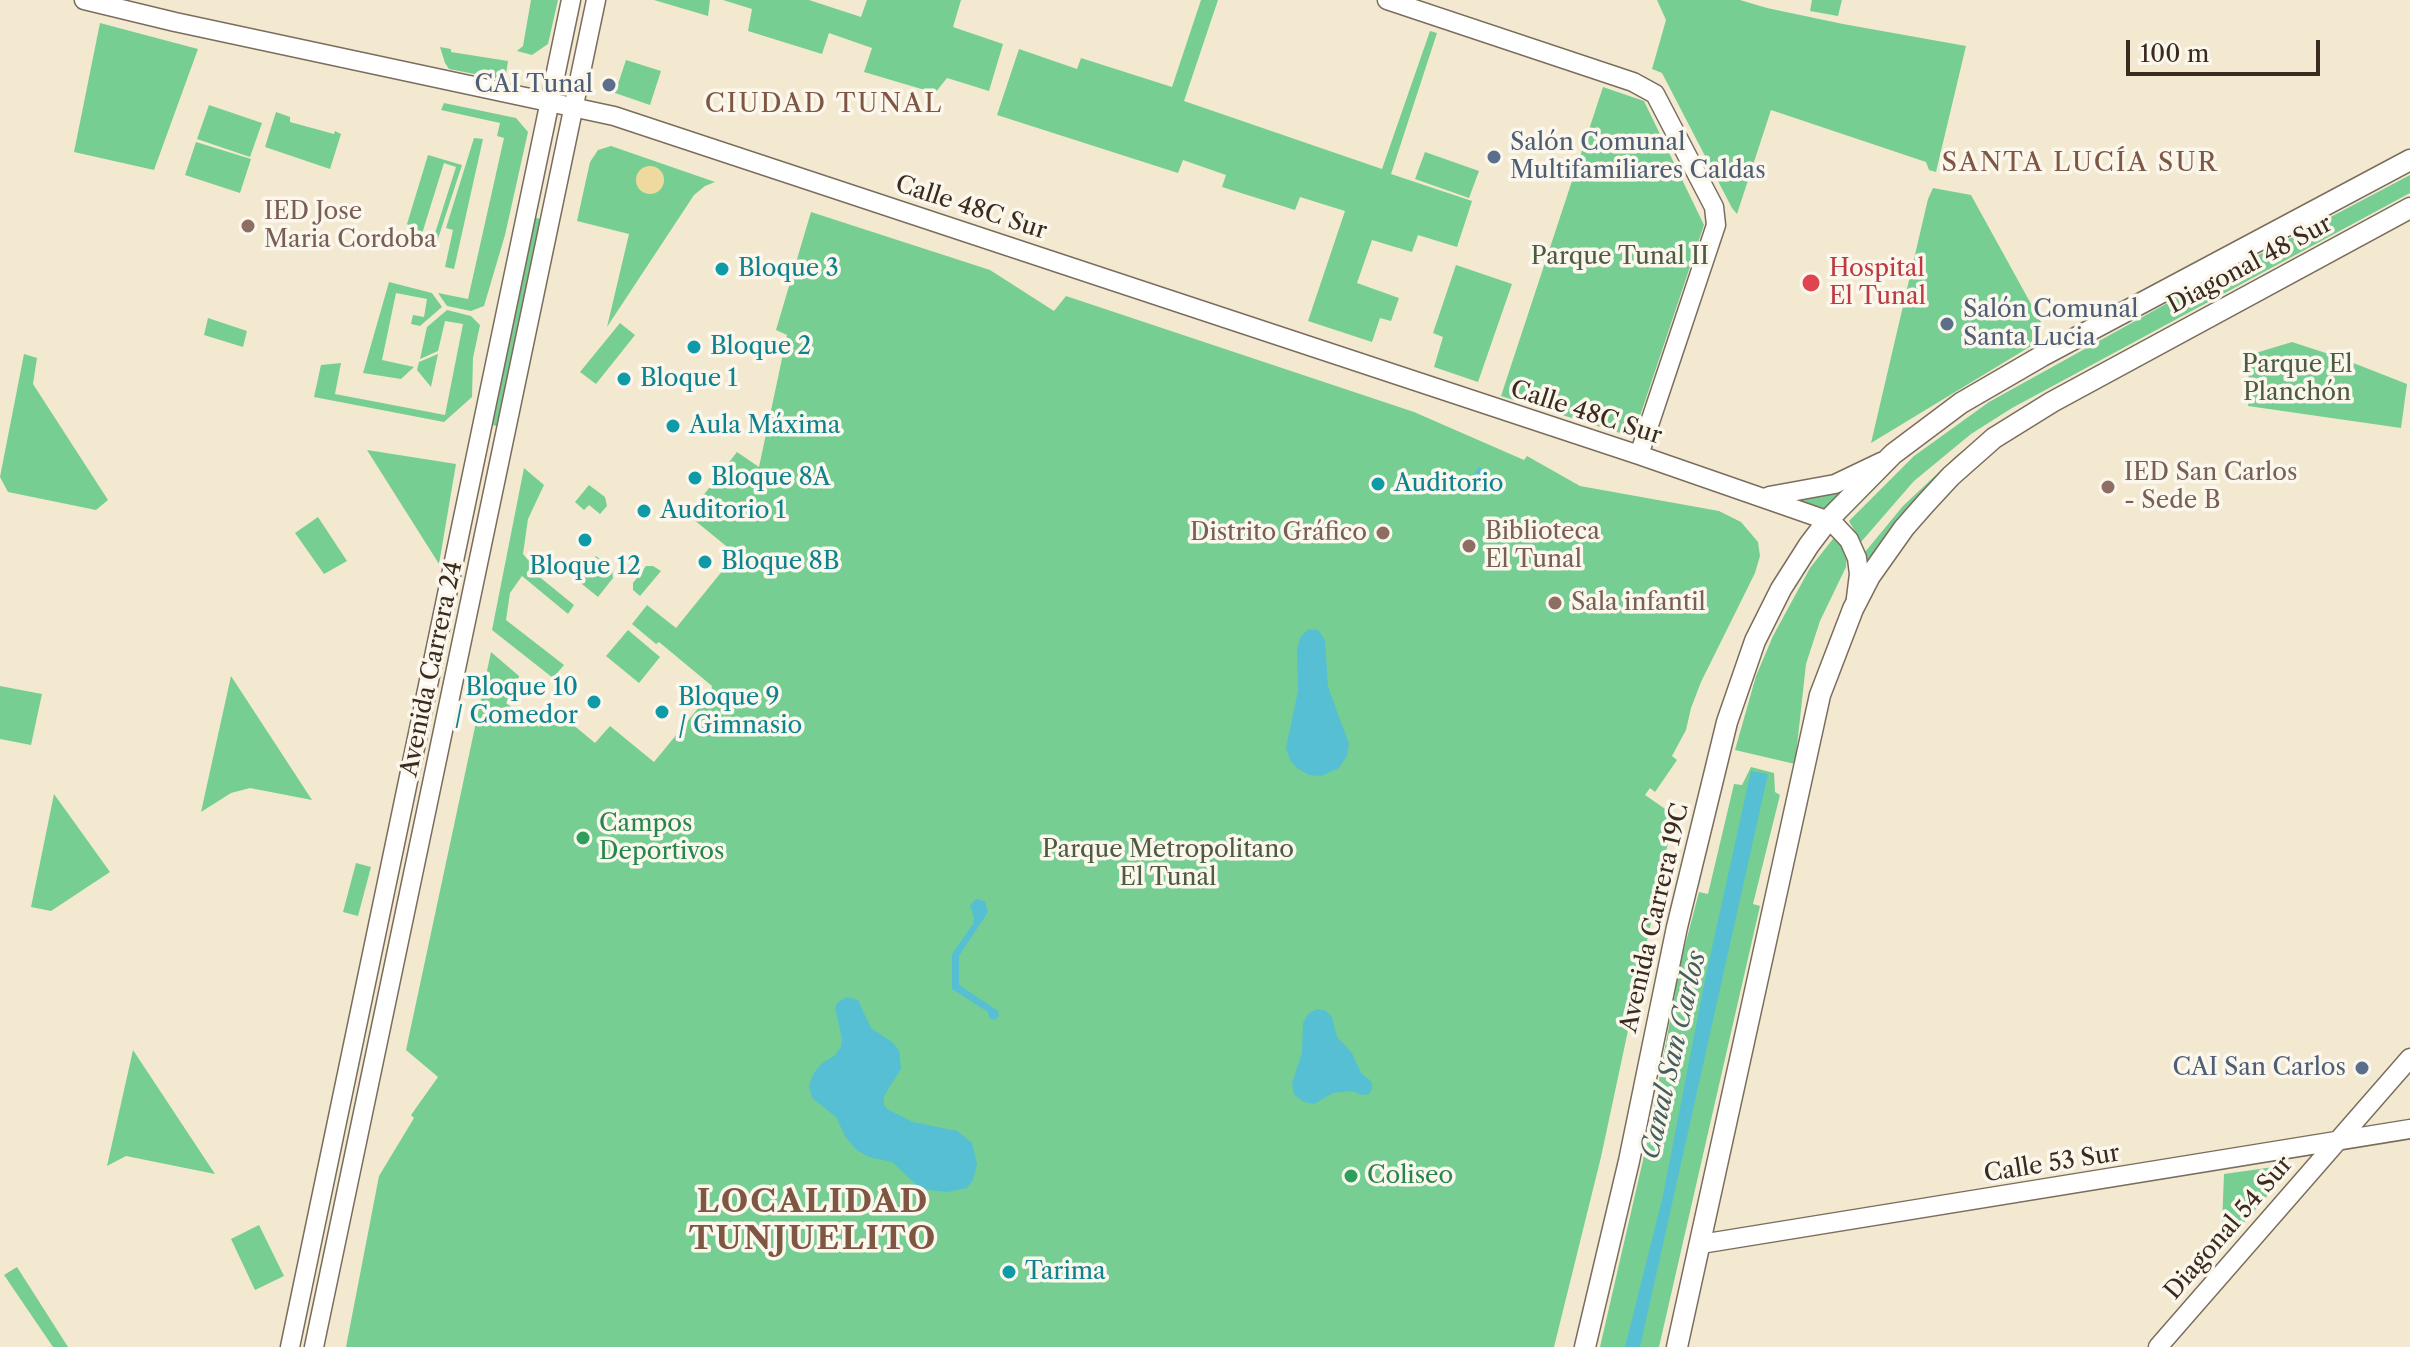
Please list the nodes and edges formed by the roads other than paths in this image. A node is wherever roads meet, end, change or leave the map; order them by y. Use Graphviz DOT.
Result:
graph roads {
  1 [pos="84,0"];
  2 [pos="571,0"];
  3 [pos="596,0"];
  4 [pos="1387,0"];
  5 [pos="552,102"];
  6 [pos="575,107"];
  7 [pos="2410,160"];
  8 [pos="2410,208"];
  9 [pos="1893,454"];
  10 [pos="1639,455"];
  11 [pos="1763,497"];
  12 [pos="1828,520"];
  13 [pos="1853,609"];
  14 [pos="2410,1058"];
  15 [pos="2410,1129"];
  16 [pos="2337,1141"];
  17 [pos="1701,1244"];
  18 [pos="290,1347"];
  19 [pos="314,1347"];
  20 [pos="1585,1347"];
  21 [pos="1677,1347"];
  22 [pos="2158,1347"];
  1 -- 5 [label="street, Calle 48C Sur"];
  2 -- 5 [label="street, Avenida Carrera 24"];
  3 -- 6 [label="street, Avenida Carrera 24"];
  4 -- 10 [label="street"];
  5 -- 6 [label="street, Calle 48C Sur"];
  5 -- 18 [label="street, Avenida Carrera 24"];
  6 -- 10 [label="street, Calle 48C Sur"];
  6 -- 19 [label="street, Avenida Carrera 24"];
  7 -- 9 [label="main road, Diagonal 48 Sur"];
  8 -- 13 [label="main road, Diagonal 48 Sur"];
  9 -- 11 [label="street"];
  9 -- 12 [label="main road, Diagonal 48 Sur"];
  10 -- 11 [label="street, Calle 48C Sur"];
  11 -- 12 [label="street, Calle 48C Sur"];
  12 -- 13 [label="street"];
  12 -- 20 [label="main road, Avenida Carrera 19C"];
  13 -- 17 [label="main road, Diagonal 48 Sur"];
  14 -- 16 [label="street, Diagonal 54 Sur"];
  15 -- 16 [label="street, Calle 53 Sur"];
  16 -- 17 [label="street, Calle 53 Sur"];
  16 -- 22 [label="street, Diagonal 54 Sur"];
  17 -- 21 [label="main road"];
}
